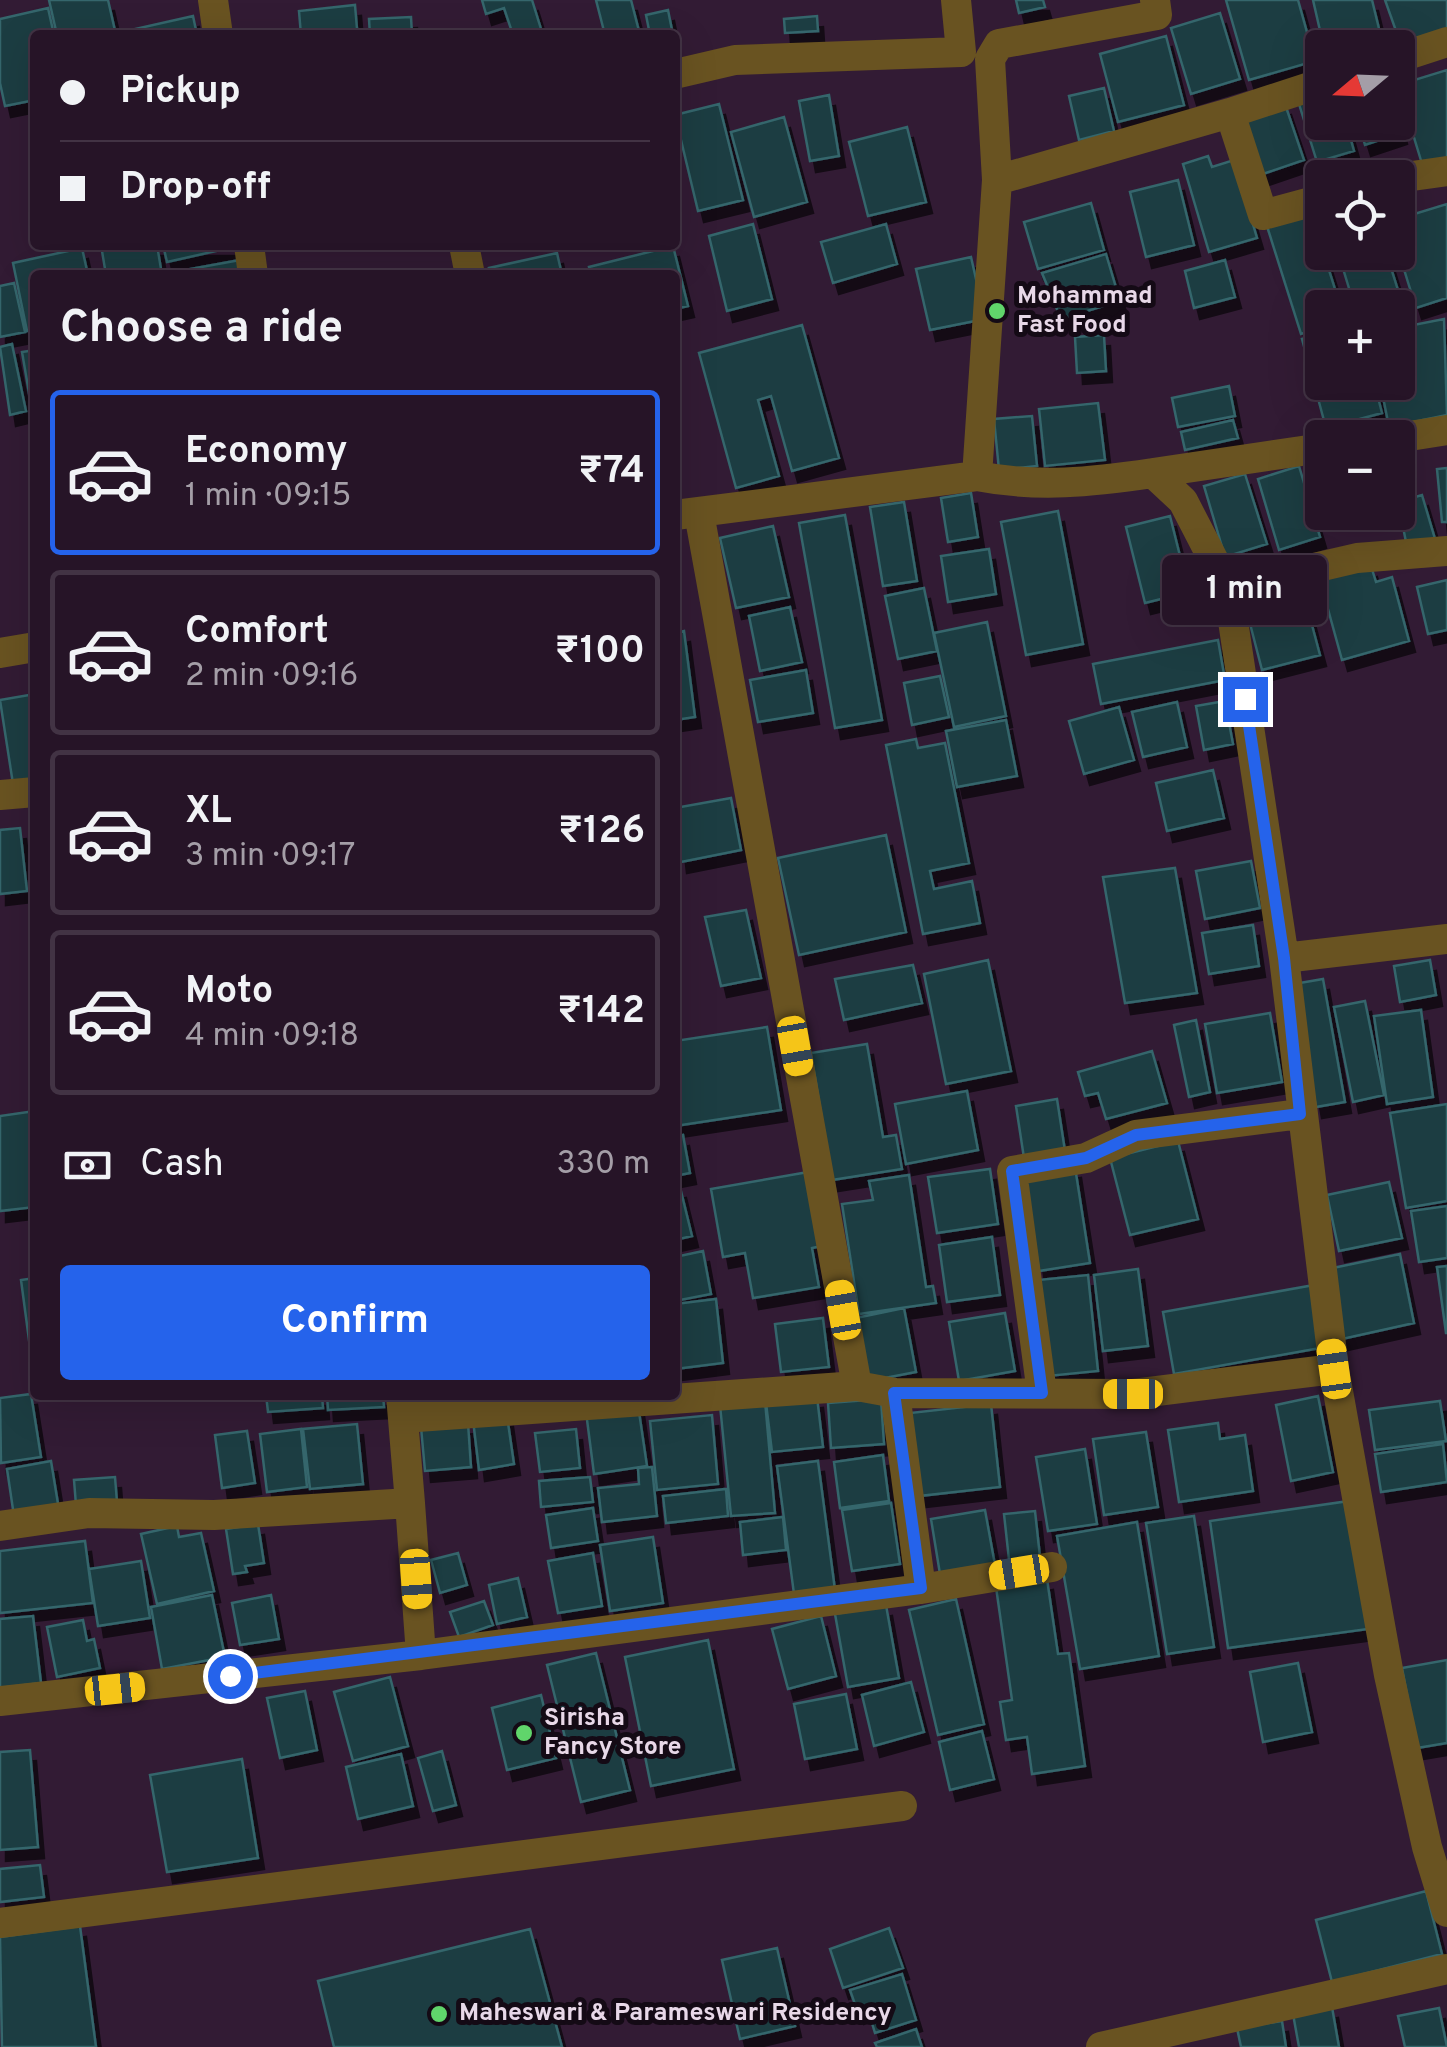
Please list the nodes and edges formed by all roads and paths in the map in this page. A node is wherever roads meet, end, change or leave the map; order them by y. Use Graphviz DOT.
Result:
graph roads {
  1 [pos="213,0"];
  2 [pos="956,0"];
  3 [pos="1155,0"];
  4 [pos="217,30"];
  5 [pos="1447,42"];
  6 [pos="1415,52"];
  7 [pos="680,73"];
  8 [pos="1305,89"];
  9 [pos="1230,114"];
  10 [pos="1447,171"];
  11 [pos="1415,176"];
  12 [pos="997,180"];
  13 [pos="1305,204"];
  14 [pos="1447,430"];
  15 [pos="1415,435"];
  16 [pos="1305,450"];
  17 [pos="1153,472"];
  18 [pos="977,476"];
  19 [pos="687,514"];
  20 [pos="1447,551"];
  21 [pos="1228,588"];
  22 [pos="30,648"];
  23 [pos="0,653"];
  24 [pos="30,792"];
  25 [pos="0,795"];
  26 [pos="1447,939"];
  27 [pos="1284,958"];
  28 [pos="1300,1114"];
  29 [pos="1334,1369"];
  30 [pos="857,1386"];
  31 [pos="894,1393"];
  32 [pos="1042,1393"];
  33 [pos="680,1395"];
  34 [pos="574,1400"];
  35 [pos="473,1405"];
  36 [pos="402,1406"];
  37 [pos="410,1502"];
  38 [pos="0,1526"];
  39 [pos="1052,1567"];
  40 [pos="921,1588"];
  41 [pos="421,1655"];
  42 [pos="0,1702"];
  43 [pos="902,1806"];
  44 [pos="1447,1912"];
  45 [pos="0,1923"];
  46 [pos="1447,1968"];
  47 [pos="1101,2047"];
  1 -- 4 [label="street"];
  2 -- 7 [label="street"];
  3 -- 12 [label="street"];
  5 -- 6 [label="street"];
  8 -- 9 [label="street"];
  9 -- 12 [label="street"];
  9 -- 13 [label="street"];
  10 -- 11 [label="street"];
  12 -- 18 [label="street"];
  14 -- 15 [label="street"];
  16 -- 17 [label="street"];
  17 -- 18 [label="street"];
  17 -- 21 [label="street"];
  18 -- 19 [label="street"];
  19 -- 30 [label="street"];
  20 -- 21 [label="street"];
  21 -- 27 [label="street"];
  22 -- 23 [label="street"];
  24 -- 25 [label="street"];
  26 -- 27 [label="street"];
  27 -- 28 [label="street"];
  28 -- 29 [label="street"];
  28 -- 32 [label="street"];
  29 -- 32 [label="street"];
  29 -- 44 [label="street"];
  30 -- 31 [label="street"];
  30 -- 33 [label="street"];
  31 -- 32 [label="street"];
  31 -- 40 [label="street"];
  34 -- 35 [label="street"];
  35 -- 36 [label="street"];
  36 -- 37 [label="street"];
  37 -- 38 [label="street"];
  37 -- 41 [label="street"];
  39 -- 40 [label="street"];
  40 -- 41 [label="street"];
  41 -- 42 [label="street"];
  43 -- 45 [label="street"];
  46 -- 47 [label="street"];
}
